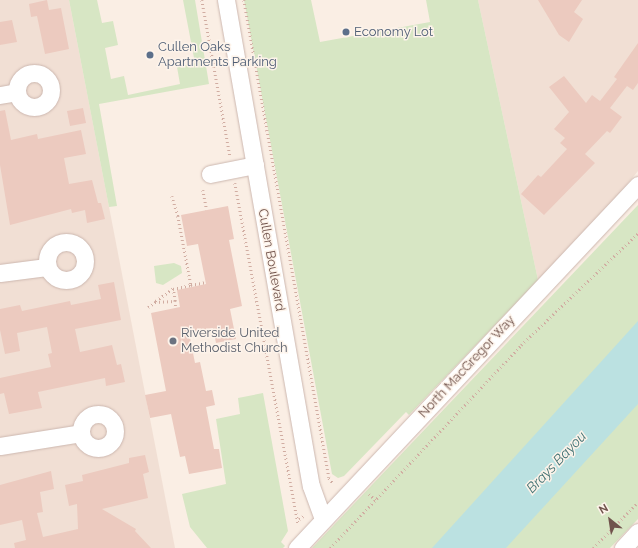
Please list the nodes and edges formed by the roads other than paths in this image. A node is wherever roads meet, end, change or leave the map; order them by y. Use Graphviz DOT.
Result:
graph roads {
  1 [pos="226,0"];
  2 [pos="17,92"];
  3 [pos="0,95"];
  4 [pos="255,165"];
  5 [pos="210,174"];
  6 [pos="638,185"];
  7 [pos="47,267"];
  8 [pos="0,274"];
  9 [pos="81,433"];
  10 [pos="0,446"];
  11 [pos="324,519"];
  12 [pos="638,532"];
  13 [pos="296,548"];
  14 [pos="623,548"];
  1 -- 4 [label="street, Cullen Boulevard"];
  2 -- 3 [label="street"];
  4 -- 5 [label="street"];
  4 -- 11 [label="street, Cullen Boulevard"];
  6 -- 11 [label="street, North MacGregor Way"];
  7 -- 8 [label="street"];
  9 -- 10 [label="street"];
  11 -- 13 [label="street, North MacGregor Way"];
  12 -- 14 [label="street"];
}
